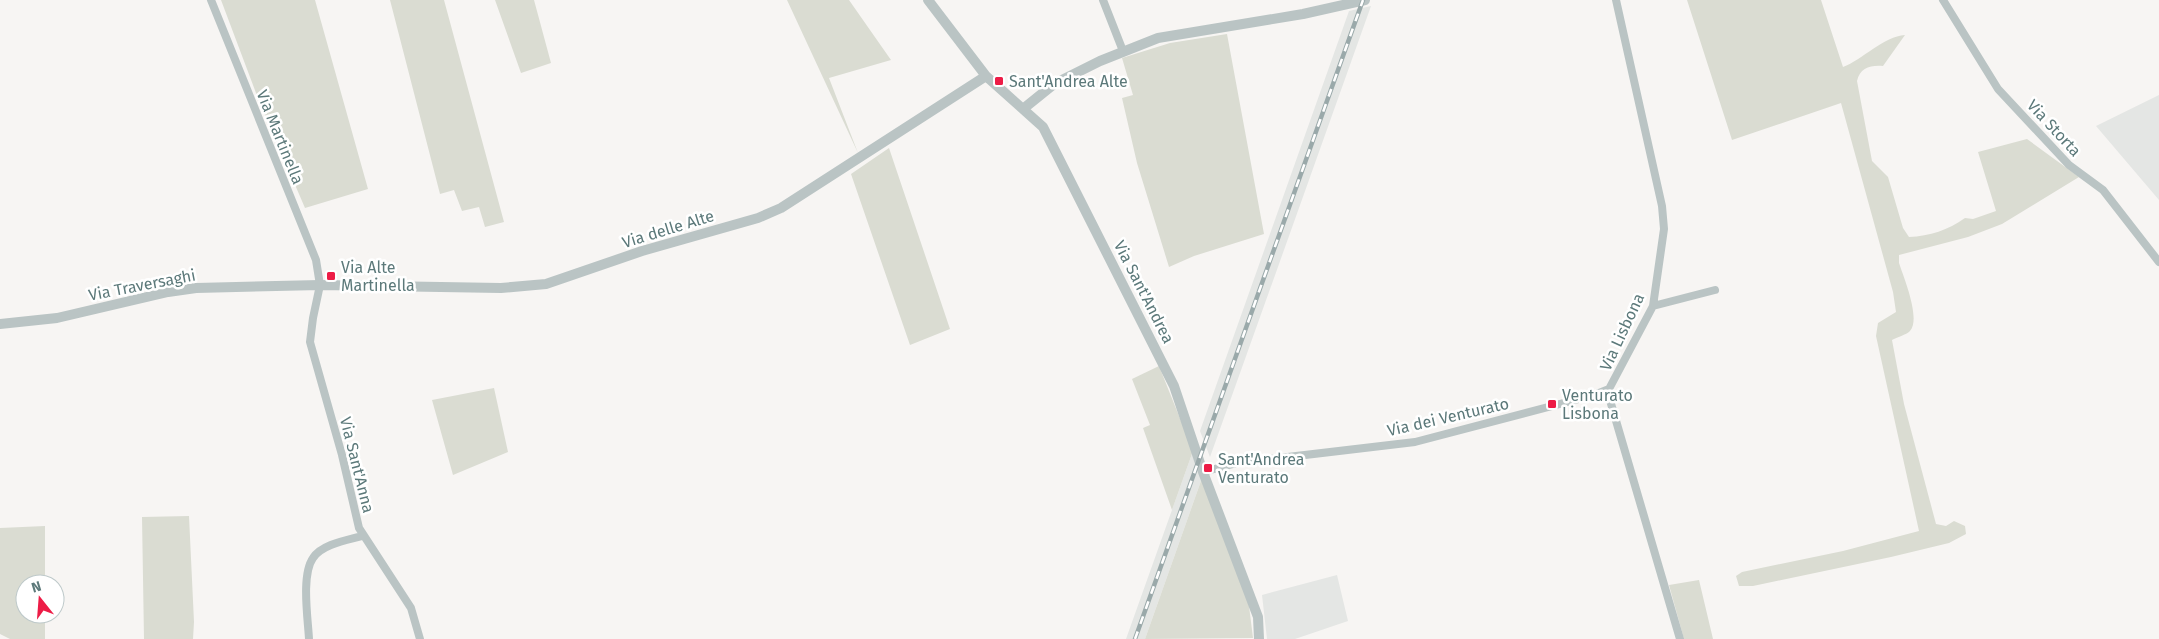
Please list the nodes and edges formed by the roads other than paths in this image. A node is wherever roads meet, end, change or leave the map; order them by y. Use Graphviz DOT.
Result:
graph roads {
  1 [pos="211,0"];
  2 [pos="928,0"];
  3 [pos="1103,0"];
  4 [pos="1365,0"];
  5 [pos="1616,0"];
  6 [pos="1943,0"];
  7 [pos="1123,50"];
  8 [pos="986,76"];
  9 [pos="1024,109"];
  10 [pos="2159,262"];
  11 [pos="320,285"];
  12 [pos="1715,290"];
  13 [pos="1653,306"];
  14 [pos="0,324"];
  15 [pos="1607,390"];
  16 [pos="1203,472"];
  17 [pos="362,536"];
  18 [pos="309,639"];
  19 [pos="420,639"];
  20 [pos="1259,639"];
  21 [pos="1680,639"];
  1 -- 11 [label="street, Via Martinella"];
  2 -- 8 [label="street, Via Sant'Andrea"];
  3 -- 7 [label="street"];
  4 -- 7 [label="street"];
  5 -- 13 [label="street, Via Lisbona"];
  6 -- 10 [label="street, Via Storta"];
  7 -- 9 [label="street"];
  8 -- 9 [label="street, Via Sant'Andrea"];
  8 -- 11 [label="street, Via delle Alte"];
  9 -- 16 [label="street, Via Sant'Andrea"];
  11 -- 14 [label="street, Via Traversaghi"];
  11 -- 17 [label="street, Via Sant'Anna"];
  12 -- 13 [label="street"];
  13 -- 15 [label="street, Via Lisbona"];
  15 -- 16 [label="street, Via dei Venturato"];
  15 -- 21 [label="street, Via Lisbona"];
  16 -- 20 [label="street, Via Sant'Andrea"];
  17 -- 18 [label="street"];
  17 -- 19 [label="street, Via Sant'Anna"];
}
